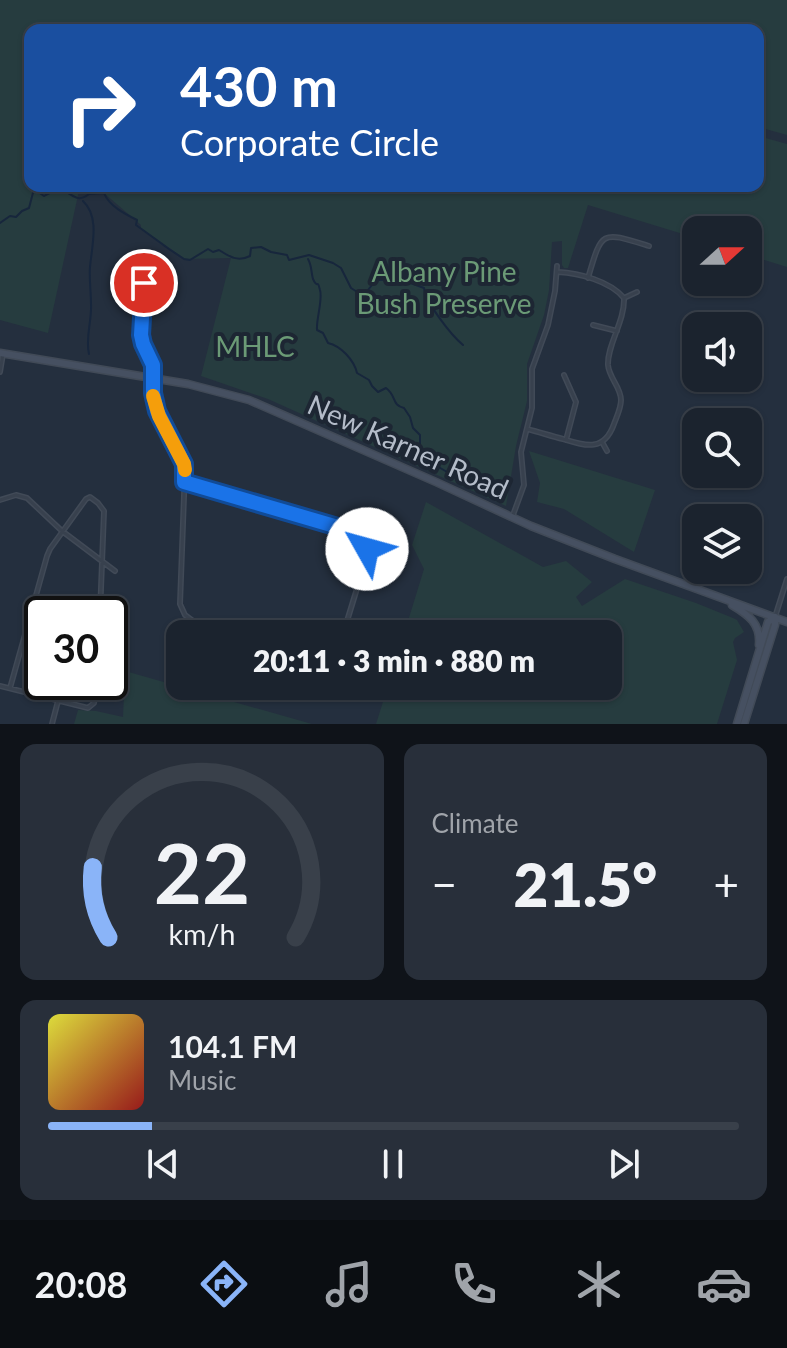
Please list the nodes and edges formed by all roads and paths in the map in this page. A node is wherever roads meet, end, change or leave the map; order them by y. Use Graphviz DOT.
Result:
graph roads {
  1 [pos="649,246"];
  2 [pos="146,253"];
  3 [pos="557,266"];
  4 [pos="558,272"];
  5 [pos="588,278"];
  6 [pos="637,292"];
  7 [pos="624,298"];
  8 [pos="593,325"];
  9 [pos="617,331"];
  10 [pos="2,354"];
  11 [pos="0,372"];
  12 [pos="564,375"];
  13 [pos="153,378"];
  14 [pos="169,381"];
  15 [pos="153,393"];
  16 [pos="527,429"];
  17 [pos="566,440"];
  18 [pos="602,442"];
  19 [pos="607,451"];
  20 [pos="184,482"];
  21 [pos="0,500"];
  22 [pos="512,518"];
  23 [pos="62,531"];
  24 [pos="102,562"];
  25 [pos="115,571"];
  26 [pos="787,579"];
  27 [pos="36,596"];
  28 [pos="101,596"];
  29 [pos="719,597"];
  30 [pos="775,617"];
  31 [pos="192,620"];
  32 [pos="347,620"];
  33 [pos="787,622"];
  34 [pos="24,642"];
  35 [pos="753,674"];
  36 [pos="0,686"];
  37 [pos="10,688"];
  38 [pos="24,692"];
  39 [pos="58,700"];
  40 [pos="95,700"];
  41 [pos="52,724"];
  42 [pos="737,724"];
  43 [pos="744,724"];
  1 -- 5 [label="street"];
  2 -- 13 [label="street"];
  3 -- 4 [label="street"];
  4 -- 5 [label="street"];
  4 -- 16 [label="street"];
  5 -- 7 [label="street"];
  6 -- 7 [label="street"];
  7 -- 9 [label="street"];
  8 -- 9 [label="street"];
  9 -- 18 [label="street"];
  10 -- 11 [label="street"];
  10 -- 13 [label="main road, New Karner Road"];
  12 -- 17 [label="street"];
  13 -- 14 [label="main road, New Karner Road"];
  13 -- 15 [label="street"];
  14 -- 15 [label="street"];
  14 -- 22 [label="main road, New Karner Road"];
  15 -- 20 [label="street"];
  16 -- 17 [label="street"];
  16 -- 22 [label="street"];
  17 -- 18 [label="street"];
  18 -- 19 [label="street"];
  20 -- 31 [label="street"];
  20 -- 32 [label="street"];
  21 -- 23 [label="street"];
  22 -- 29 [label="main road, New Karner Road"];
  23 -- 24 [label="street"];
  23 -- 24 [label="street"];
  23 -- 27 [label="street"];
  24 -- 25 [label="street"];
  24 -- 28 [label="street"];
  26 -- 30 [label="street"];
  29 -- 30 [label="main road, New Karner Road"];
  29 -- 35 [label="main road"];
  30 -- 33 [label="main road, New Karner Road"];
  30 -- 35 [label="main road"];
  30 -- 43 [label="main road"];
  34 -- 37 [label="street"];
  35 -- 42 [label="main road"];
  36 -- 37 [label="street"];
  37 -- 38 [label="street"];
  39 -- 40 [label="street"];
  39 -- 41 [label="street"];
}
